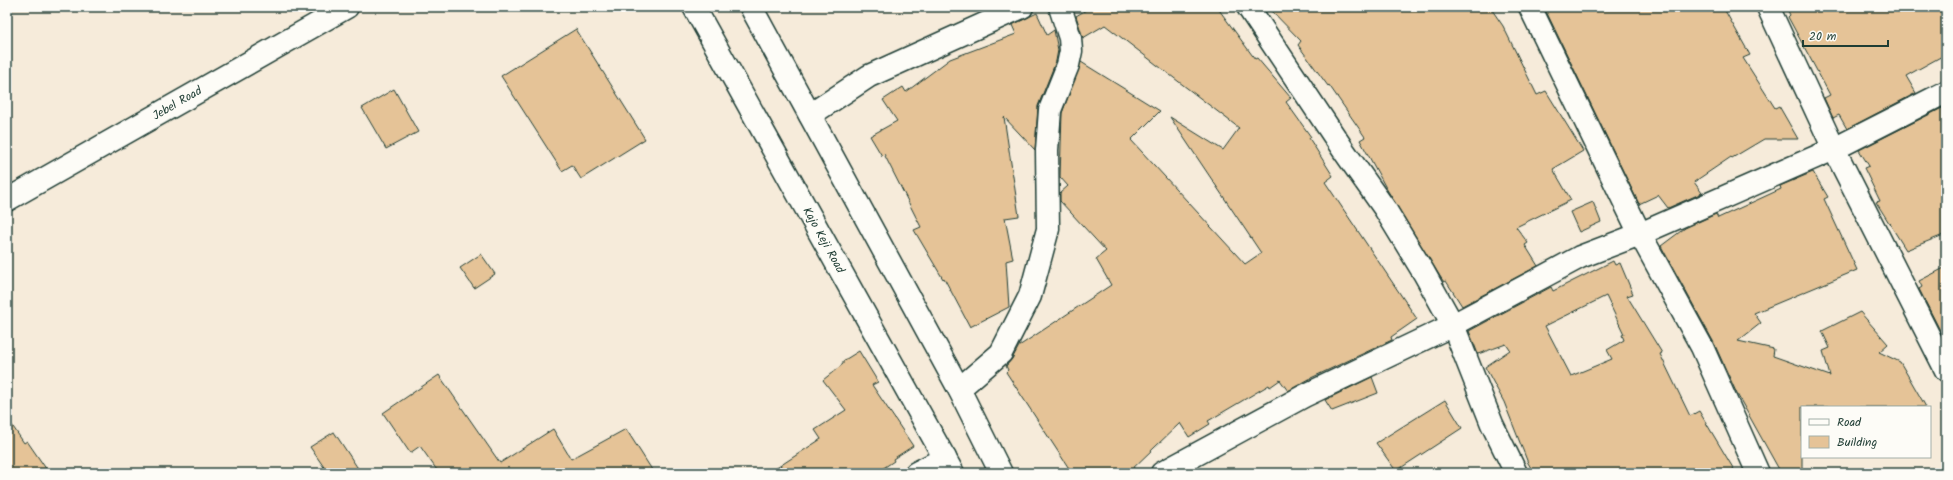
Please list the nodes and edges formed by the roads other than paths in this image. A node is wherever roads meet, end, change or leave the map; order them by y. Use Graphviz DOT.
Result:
graph roads {
  1 [pos="347,7"];
  2 [pos="694,7"];
  3 [pos="751,7"];
  4 [pos="1022,7"];
  5 [pos="1060,7"];
  6 [pos="1248,7"];
  7 [pos="1530,7"];
  8 [pos="1768,7"];
  9 [pos="1946,92"];
  10 [pos="810,115"];
  11 [pos="1834,149"];
  12 [pos="7,200"];
  13 [pos="1640,234"];
  14 [pos="1453,325"];
  15 [pos="1946,370"];
  16 [pos="959,389"];
  17 [pos="949,466"];
  18 [pos="916,473"];
  19 [pos="1000,473"];
  20 [pos="1162,473"];
  21 [pos="1516,473"];
  22 [pos="1758,473"];
  1 -- 12 [label="street, Jebel Road"];
  2 -- 17 [label="street, Kajo Keji Road"];
  3 -- 10 [label="street"];
  4 -- 10 [label="street"];
  5 -- 16 [label="street"];
  6 -- 14 [label="street"];
  7 -- 13 [label="street"];
  8 -- 11 [label="street"];
  9 -- 11 [label="street"];
  10 -- 16 [label="street"];
  11 -- 13 [label="street"];
  11 -- 15 [label="street"];
  13 -- 14 [label="street"];
  13 -- 22 [label="street"];
  14 -- 20 [label="street"];
  14 -- 21 [label="street"];
  16 -- 19 [label="street"];
  17 -- 18 [label="street"];
}
